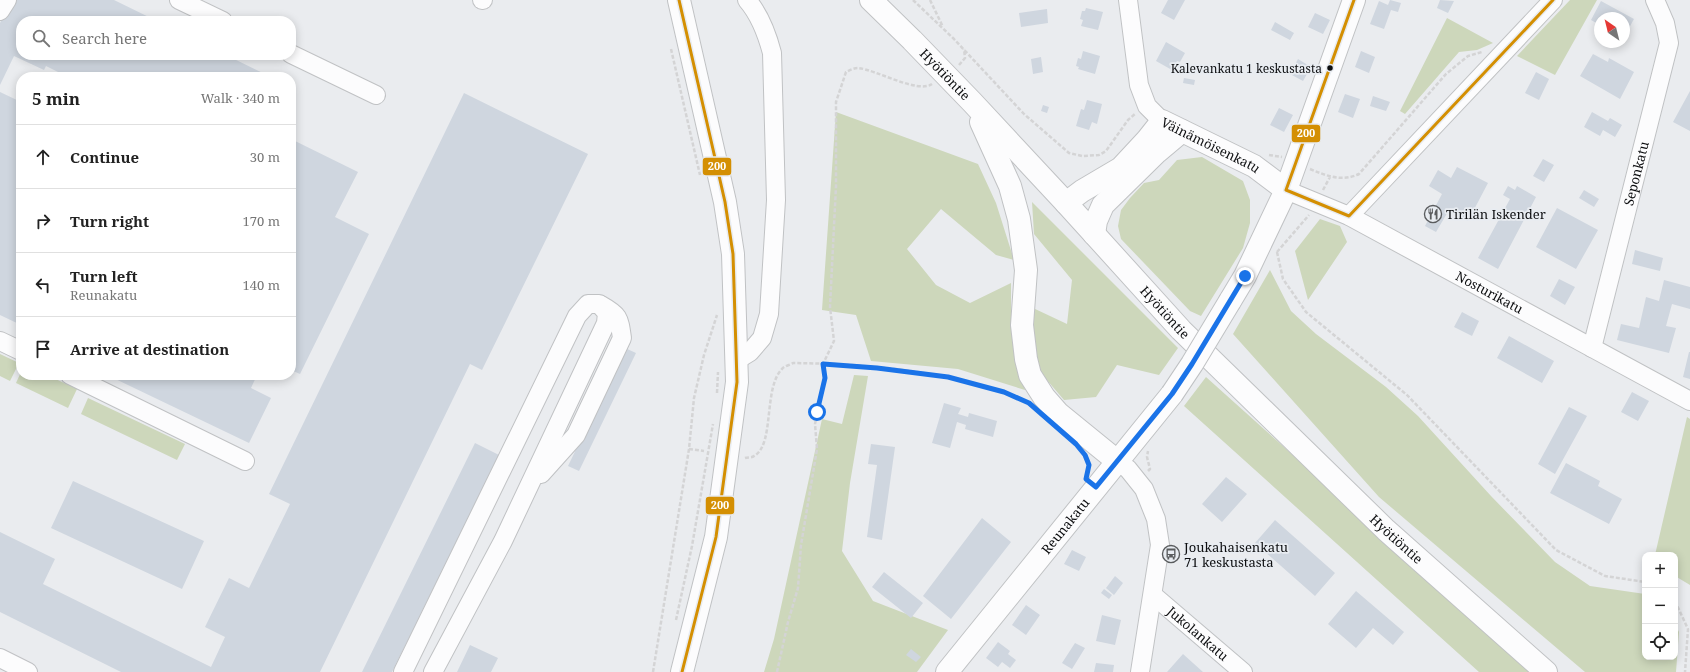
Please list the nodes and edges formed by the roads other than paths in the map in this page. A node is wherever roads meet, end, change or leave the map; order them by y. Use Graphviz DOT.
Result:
graph roads {
  1 [pos="7,0"];
  2 [pos="179,0"];
  3 [pos="678,0"];
  4 [pos="747,0"];
  5 [pos="871,0"];
  6 [pos="1128,0"];
  7 [pos="1354,0"];
  8 [pos="1553,0"];
  9 [pos="1655,0"];
  10 [pos="0,11"];
  11 [pos="212,16"];
  12 [pos="296,56"];
  13 [pos="376,95"];
  14 [pos="972,102"];
  15 [pos="1155,114"];
  16 [pos="1182,131"];
  17 [pos="1286,190"];
  18 [pos="1066,203"];
  19 [pos="1349,216"];
  20 [pos="1094,234"];
  21 [pos="0,341"];
  22 [pos="1592,348"];
  23 [pos="16,349"];
  24 [pos="728,364"];
  25 [pos="80,380"];
  26 [pos="1690,401"];
  27 [pos="245,461"];
  28 [pos="1117,461"];
  29 [pos="1153,595"];
  30 [pos="0,658"];
  31 [pos="28,672"];
  32 [pos="403,672"];
  33 [pos="433,672"];
  34 [pos="682,672"];
  35 [pos="947,672"];
  36 [pos="1140,672"];
  37 [pos="1243,672"];
  38 [pos="1546,672"];
  1 -- 10 [label="street"];
  2 -- 11 [label="street"];
  3 -- 24 [label="main road"];
  4 -- 24 [label="street"];
  5 -- 14 [label="main road, Hyötiöntie"];
  6 -- 15 [label="street"];
  7 -- 17 [label="main road, Reunakatu"];
  8 -- 19 [label="street"];
  9 -- 22 [label="street, Seponkatu"];
  12 -- 13 [label="street"];
  14 -- 18 [label="main road, Hyötiöntie"];
  14 -- 28 [label="main road"];
  15 -- 16 [label="main road, Väinämöisenkatu"];
  15 -- 18 [label="main road"];
  16 -- 17 [label="main road, Väinämöisenkatu"];
  16 -- 20 [label="main road"];
  17 -- 19 [label="street, Nosturikatu"];
  17 -- 28 [label="main road, Reunakatu, bridge"];
  18 -- 20 [label="main road, Hyötiöntie"];
  19 -- 22 [label="street, Nosturikatu"];
  20 -- 38 [label="main road, Hyötiöntie"];
  21 -- 23 [label="street"];
  22 -- 26 [label="street, Nosturikatu"];
  24 -- 34 [label="main road"];
  25 -- 27 [label="street"];
  28 -- 29 [label="street"];
  28 -- 35 [label="main road, Reunakatu"];
  29 -- 36 [label="street"];
  29 -- 37 [label="street, Jukolankatu"];
  30 -- 31 [label="street"];
  32 -- 33 [label="street"];
}
